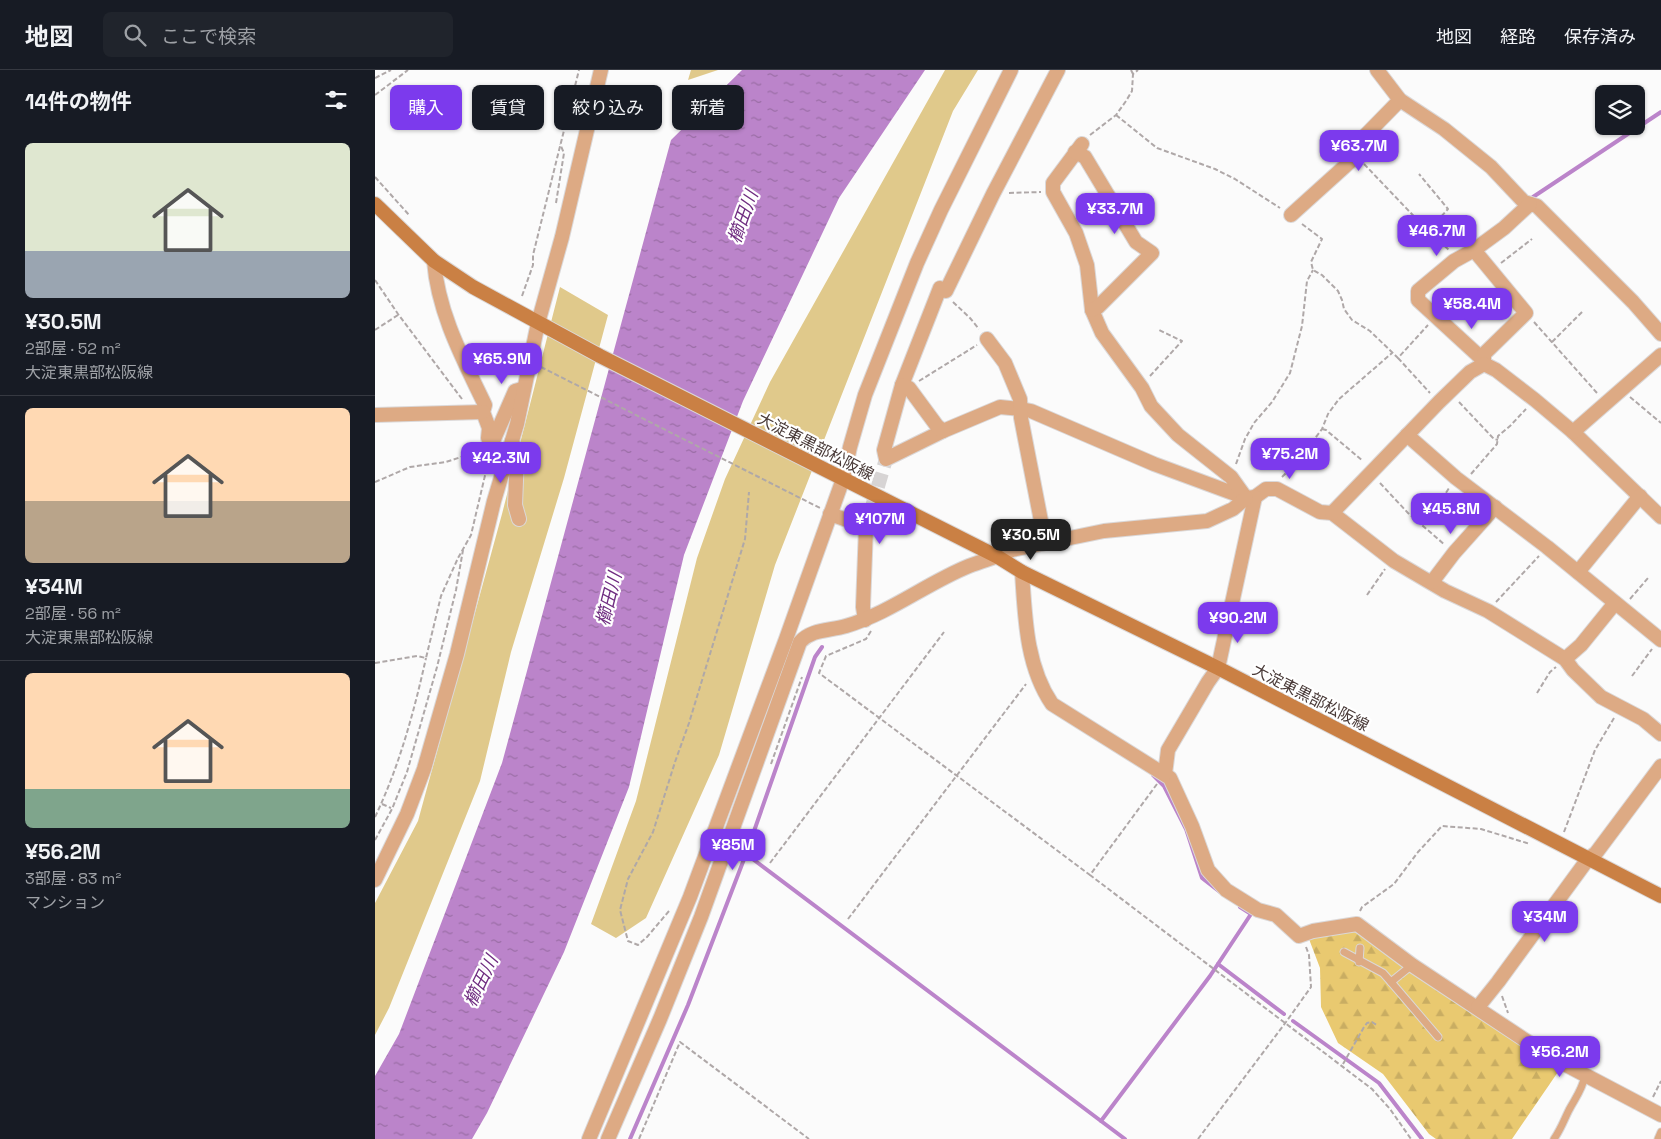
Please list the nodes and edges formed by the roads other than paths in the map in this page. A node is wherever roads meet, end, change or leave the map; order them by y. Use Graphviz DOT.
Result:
graph roads {
  1 [pos="601,70"];
  2 [pos="1011,70"];
  3 [pos="1058,70"];
  4 [pos="1377,70"];
  5 [pos="1400,100"];
  6 [pos="375,204"];
  7 [pos="1530,204"];
  8 [pos="1291,215"];
  9 [pos="1474,250"];
  10 [pos="434,261"];
  11 [pos="1092,310"];
  12 [pos="543,326"];
  13 [pos="1661,334"];
  14 [pos="987,339"];
  15 [pos="1661,355"];
  16 [pos="1484,364"];
  17 [pos="905,386"];
  18 [pos="523,388"];
  19 [pos="1021,409"];
  20 [pos="483,412"];
  21 [pos="375,415"];
  22 [pos="943,431"];
  23 [pos="1573,432"];
  24 [pos="1407,435"];
  25 [pos="512,441"];
  26 [pos="840,477"];
  27 [pos="1256,495"];
  28 [pos="1640,496"];
  29 [pos="1495,507"];
  30 [pos="827,512"];
  31 [pos="1332,514"];
  32 [pos="1661,516"];
  33 [pos="519,518"];
  34 [pos="1048,542"];
  35 [pos="998,557"];
  36 [pos="1022,572"];
  37 [pos="1578,572"];
  38 [pos="1432,582"];
  39 [pos="1619,606"];
  40 [pos="865,620"];
  41 [pos="1660,639"];
  42 [pos="1565,659"];
  43 [pos="1213,666"];
  44 [pos="1661,734"];
  45 [pos="1661,766"];
  46 [pos="1161,780"];
  47 [pos="1588,859"];
  48 [pos="375,880"];
  49 [pos="1661,896"];
  50 [pos="1360,948"];
  51 [pos="1344,952"];
  52 [pos="1359,963"];
  53 [pos="1412,965"];
  54 [pos="1391,982"];
  55 [pos="1478,1007"];
  56 [pos="1437,1037"];
  57 [pos="1585,1076"];
  58 [pos="1661,1115"];
  59 [pos="1661,1132"];
  60 [pos="589,1139"];
  61 [pos="608,1139"];
  62 [pos="1554,1139"];
  63 [pos="1658,1139"];
  1 -- 12 [label="street"];
  2 -- 26 [label="street"];
  3 -- 17 [label="street"];
  4 -- 5 [label="street"];
  5 -- 7 [label="street"];
  5 -- 8 [label="street"];
  6 -- 10 [label="main road, 大淀東黒部松阪線"];
  7 -- 9 [label="street"];
  7 -- 13 [label="street"];
  9 -- 16 [label="street"];
  9 -- 16 [label="street"];
  10 -- 12 [label="main road, 大淀東黒部松阪線"];
  10 -- 20 [label="street"];
  11 -- 11 [label="street"];
  11 -- 27 [label="street"];
  12 -- 18 [label="street"];
  12 -- 26 [label="main road, 大淀東黒部松阪線"];
  14 -- 19 [label="street"];
  15 -- 23 [label="street"];
  16 -- 23 [label="street"];
  16 -- 24 [label="street"];
  17 -- 22 [label="street"];
  17 -- 22 [label="street"];
  18 -- 20 [label="street"];
  18 -- 25 [label="street"];
  19 -- 22 [label="street"];
  19 -- 27 [label="street"];
  19 -- 34 [label="street"];
  20 -- 21 [label="street"];
  23 -- 28 [label="street"];
  24 -- 29 [label="street"];
  24 -- 31 [label="street"];
  25 -- 33 [label="street"];
  25 -- 48 [label="street"];
  26 -- 30 [label="street"];
  26 -- 35 [label="main road, 大淀東黒部松阪線"];
  27 -- 31 [label="street"];
  27 -- 34 [label="street"];
  27 -- 43 [label="street"];
  28 -- 32 [label="street"];
  28 -- 37 [label="street"];
  29 -- 37 [label="street"];
  29 -- 38 [label="street"];
  30 -- 40 [label="street"];
  30 -- 60 [label="street"];
  31 -- 38 [label="street"];
  34 -- 35 [label="street"];
  35 -- 36 [label="main road, 大淀東黒部松阪線"];
  35 -- 40 [label="street"];
  36 -- 43 [label="main road, 大淀東黒部松阪線"];
  36 -- 46 [label="street"];
  37 -- 39 [label="street"];
  38 -- 42 [label="street"];
  39 -- 41 [label="street"];
  39 -- 42 [label="street"];
  40 -- 61 [label="street"];
  42 -- 44 [label="street"];
  43 -- 46 [label="street"];
  43 -- 47 [label="main road, 大淀東黒部松阪線"];
  45 -- 47 [label="street"];
  46 -- 53 [label="street"];
  47 -- 49 [label="main road, 大淀東黒部松阪線"];
  47 -- 55 [label="street"];
  50 -- 52 [label="lane"];
  51 -- 52 [label="lane"];
  52 -- 54 [label="lane"];
  53 -- 54 [label="lane"];
  53 -- 55 [label="street"];
  54 -- 56 [label="lane"];
  55 -- 57 [label="street"];
  57 -- 58 [label="street"];
  57 -- 62 [label="lane"];
  59 -- 63 [label="lane"];
}
